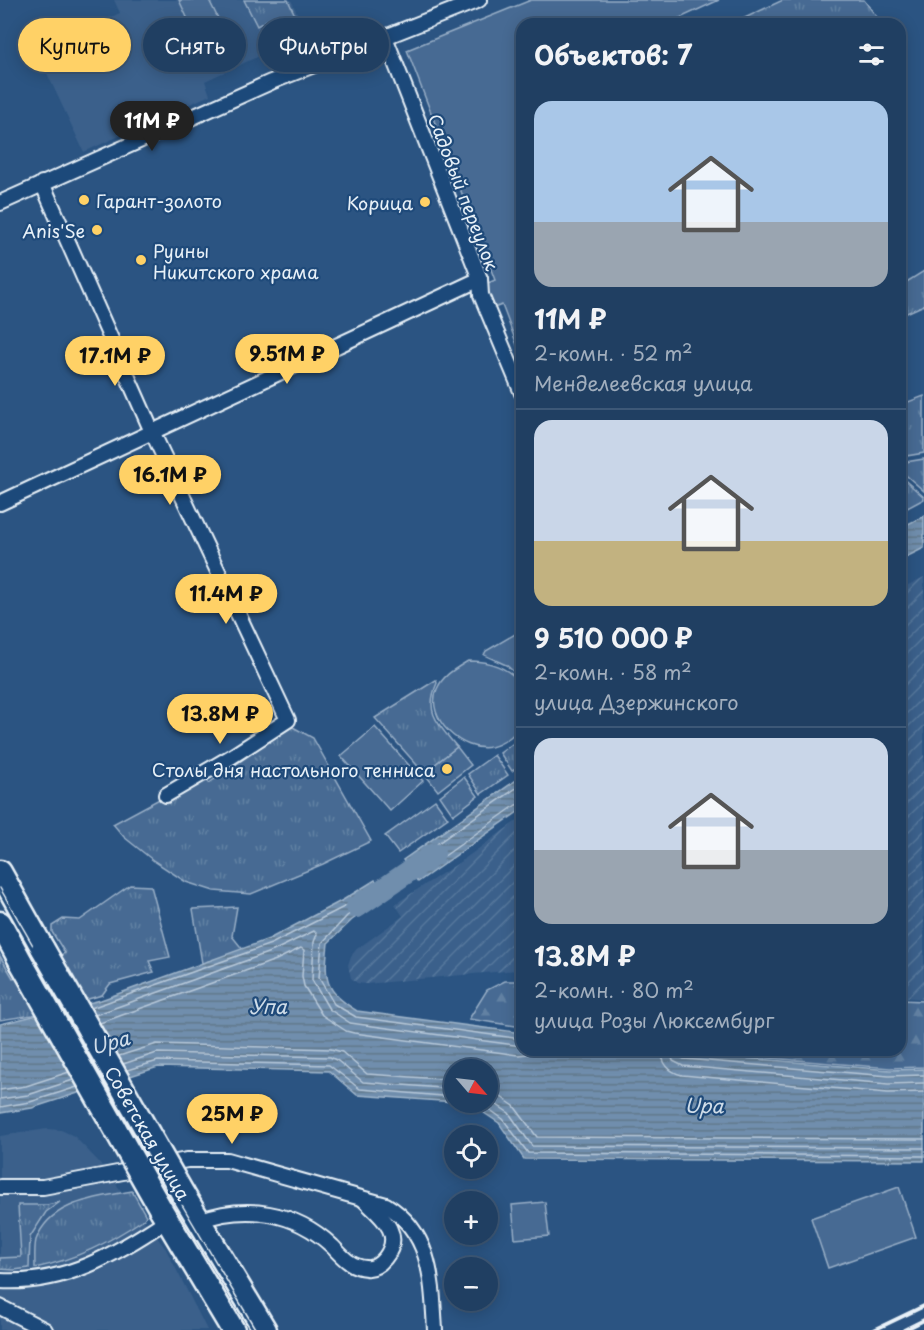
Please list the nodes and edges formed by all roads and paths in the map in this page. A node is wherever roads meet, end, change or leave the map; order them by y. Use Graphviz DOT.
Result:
graph roads {
  1 [pos="479,0"];
  2 [pos="389,35"];
  3 [pos="389,47"];
  4 [pos="296,72"];
  5 [pos="42,183"];
  6 [pos="0,203"];
  7 [pos="480,279"];
  8 [pos="516,379"];
  9 [pos="152,431"];
  10 [pos="0,503"];
  11 [pos="166,795"];
  12 [pos="0,872"];
  13 [pos="0,923"];
  14 [pos="0,1187"];
  15 [pos="363,1200"];
  16 [pos="163,1214"];
  17 [pos="198,1221"];
  18 [pos="0,1281"];
  19 [pos="0,1307"];
  20 [pos="45,1330"];
  21 [pos="233,1330"];
  22 [pos="265,1330"];
  23 [pos="435,1330"];
  1 -- 2 [label="street"];
  3 -- 7 [label="street, Садовый переулок"];
  4 -- 5 [label="street"];
  5 -- 6 [label="street"];
  5 -- 9 [label="street"];
  7 -- 8 [label="street, Садовый переулок"];
  7 -- 9 [label="street"];
  9 -- 10 [label="street"];
  9 -- 11 [label="street"];
  12 -- 17 [label="main road, Советская улица, bridge"];
  13 -- 16 [label="main road, Советская улица, bridge"];
  14 -- 15 [label="street"];
  15 -- 17 [label="street"];
  15 -- 23 [label="street"];
  16 -- 18 [label="street"];
  16 -- 21 [label="main road, Советская улица"];
  17 -- 22 [label="main road, Советская улица"];
  19 -- 20 [label="street"];
}
